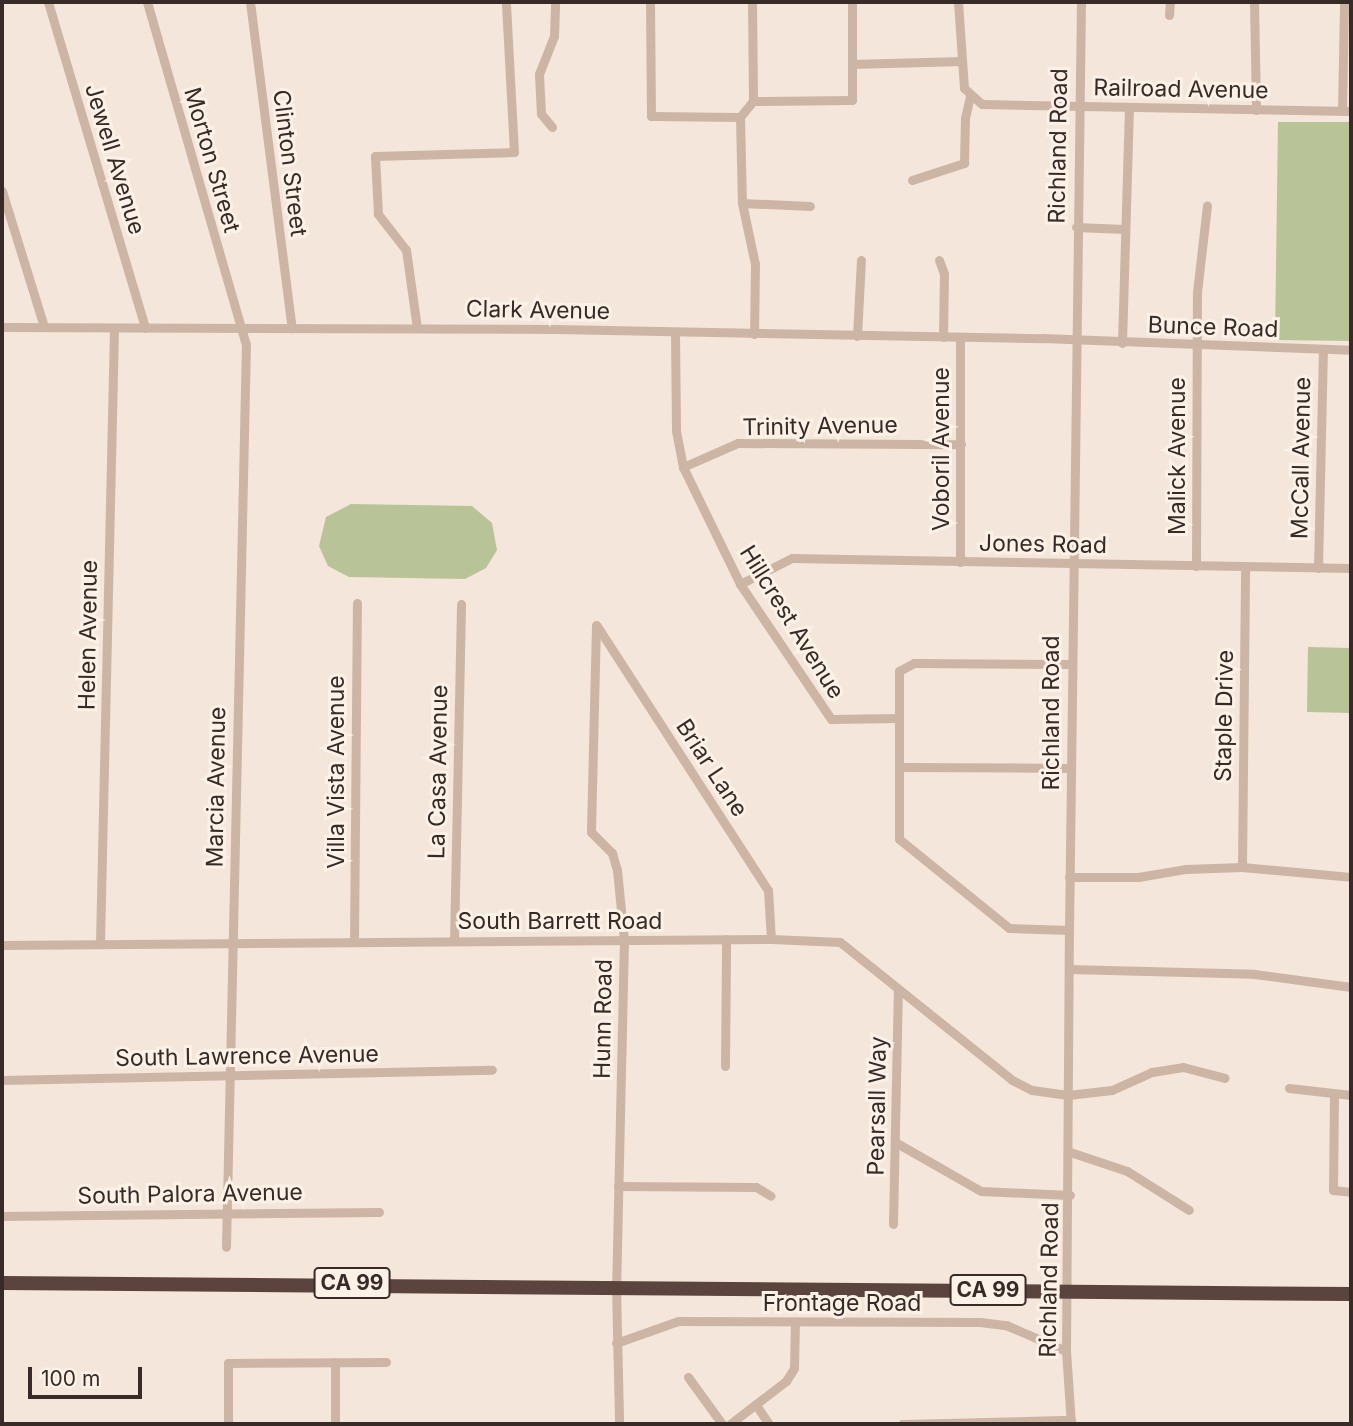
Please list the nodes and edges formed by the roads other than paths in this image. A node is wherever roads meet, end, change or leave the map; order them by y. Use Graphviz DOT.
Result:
graph roads {
  1 [pos="48,2"];
  2 [pos="147,2"];
  3 [pos="250,2"];
  4 [pos="506,2"];
  5 [pos="555,2"];
  6 [pos="650,2"];
  7 [pos="752,2"];
  8 [pos="852,2"];
  9 [pos="958,2"];
  10 [pos="1081,2"];
  11 [pos="1170,2"];
  12 [pos="1254,2"];
  13 [pos="1344,2"];
  14 [pos="1170,15"];
  15 [pos="962,61"];
  16 [pos="852,64"];
  17 [pos="971,97"];
  18 [pos="753,101"];
  19 [pos="1078,107"];
  20 [pos="1129,108"];
  21 [pos="1256,110"];
  22 [pos="1347,111"];
  23 [pos="740,117"];
  24 [pos="551,127"];
  25 [pos="912,180"];
  26 [pos="2,191"];
  27 [pos="742,204"];
  28 [pos="810,206"];
  29 [pos="1207,206"];
  30 [pos="1076,227"];
  31 [pos="1125,229"];
  32 [pos="861,260"];
  33 [pos="939,260"];
  34 [pos="2,327"];
  35 [pos="44,327"];
  36 [pos="114,328"];
  37 [pos="145,328"];
  38 [pos="240,328"];
  39 [pos="292,328"];
  40 [pos="417,328"];
  41 [pos="675,333"];
  42 [pos="754,334"];
  43 [pos="857,336"];
  44 [pos="943,337"];
  45 [pos="960,337"];
  46 [pos="1074,339"];
  47 [pos="1122,343"];
  48 [pos="1197,346"];
  49 [pos="1323,350"];
  50 [pos="1351,350"];
  51 [pos="961,444"];
  52 [pos="683,467"];
  53 [pos="960,562"];
  54 [pos="1071,564"];
  55 [pos="1196,566"];
  56 [pos="1245,566"];
  57 [pos="1318,568"];
  58 [pos="1351,568"];
  59 [pos="740,584"];
  60 [pos="357,603"];
  61 [pos="461,604"];
  62 [pos="596,625"];
  63 [pos="1071,664"];
  64 [pos="899,718"];
  65 [pos="899,767"];
  66 [pos="1070,768"];
  67 [pos="1242,867"];
  68 [pos="1069,877"];
  69 [pos="1351,877"];
  70 [pos="1069,930"];
  71 [pos="726,939"];
  72 [pos="771,939"];
  73 [pos="454,940"];
  74 [pos="624,940"];
  75 [pos="354,941"];
  76 [pos="100,942"];
  77 [pos="232,942"];
  78 [pos="2,945"];
  79 [pos="1069,969"];
  80 [pos="1351,987"];
  81 [pos="898,989"];
  82 [pos="725,1066"];
  83 [pos="492,1070"];
  84 [pos="229,1076"];
  85 [pos="1225,1078"];
  86 [pos="2,1080"];
  87 [pos="1289,1088"];
  88 [pos="1068,1095"];
  89 [pos="1334,1095"];
  90 [pos="1351,1095"];
  91 [pos="895,1142"];
  92 [pos="1070,1152"];
  93 [pos="618,1186"];
  94 [pos="1351,1192"];
  95 [pos="1070,1195"];
  96 [pos="771,1196"];
  97 [pos="1189,1210"];
  98 [pos="227,1211"];
  99 [pos="379,1212"];
  100 [pos="2,1216"];
  101 [pos="894,1224"];
  102 [pos="226,1247"];
  103 [pos="2,1283"];
  104 [pos="616,1287"];
  105 [pos="1067,1290"];
  106 [pos="1351,1294"];
  107 [pos="795,1322"];
  108 [pos="616,1343"];
  109 [pos="1066,1351"];
  110 [pos="335,1362"];
  111 [pos="386,1362"];
  112 [pos="688,1377"];
  113 [pos="756,1405"];
  114 [pos="1071,1422"];
  115 [pos="228,1424"];
  116 [pos="335,1424"];
  117 [pos="619,1424"];
  118 [pos="722,1424"];
  119 [pos="730,1424"];
  120 [pos="769,1424"];
  121 [pos="902,1424"];
  1 -- 37 [label="street, Jewell Avenue"];
  2 -- 38 [label="street, Morton Street"];
  3 -- 39 [label="street, Clinton Street"];
  4 -- 40 [label="street"];
  5 -- 24 [label="street"];
  6 -- 23 [label="street"];
  7 -- 18 [label="street"];
  8 -- 16 [label="street"];
  9 -- 15 [label="street"];
  10 -- 19 [label="street, Richland Road"];
  11 -- 14 [label="street"];
  12 -- 21 [label="street"];
  13 -- 22 [label="street"];
  15 -- 16 [label="street"];
  15 -- 17 [label="street"];
  16 -- 18 [label="street"];
  17 -- 19 [label="street, Railroad Avenue"];
  17 -- 25 [label="street"];
  18 -- 23 [label="street"];
  19 -- 20 [label="street, Railroad Avenue"];
  19 -- 30 [label="street, Richland Road"];
  20 -- 21 [label="street, Railroad Avenue"];
  20 -- 31 [label="street"];
  21 -- 22 [label="street, Railroad Avenue"];
  23 -- 27 [label="street"];
  26 -- 35 [label="street"];
  27 -- 28 [label="street"];
  27 -- 42 [label="street"];
  29 -- 48 [label="street, Malick Avenue"];
  30 -- 31 [label="street"];
  30 -- 46 [label="street, Richland Road"];
  31 -- 47 [label="street"];
  32 -- 43 [label="street"];
  33 -- 44 [label="street"];
  34 -- 35 [label="street, Clark Avenue"];
  35 -- 36 [label="street, Clark Avenue"];
  36 -- 37 [label="street, Clark Avenue"];
  36 -- 76 [label="street, Helen Avenue"];
  37 -- 38 [label="street, Clark Avenue"];
  38 -- 39 [label="street, Clark Avenue"];
  38 -- 77 [label="street, Marcia Avenue"];
  39 -- 40 [label="street, Clark Avenue"];
  40 -- 41 [label="street, Clark Avenue"];
  41 -- 42 [label="street, Clark Avenue"];
  41 -- 52 [label="street, Hillcrest Avenue"];
  42 -- 43 [label="street, Clark Avenue"];
  43 -- 44 [label="street, Clark Avenue"];
  44 -- 45 [label="street, Clark Avenue"];
  45 -- 46 [label="street, Clark Avenue"];
  45 -- 51 [label="street, Voboril Avenue"];
  46 -- 47 [label="street, Bunce Road"];
  46 -- 54 [label="street, Richland Road"];
  47 -- 48 [label="street, Bunce Road"];
  48 -- 49 [label="street, Bunce Road"];
  48 -- 55 [label="street, Malick Avenue"];
  49 -- 50 [label="street, Bunce Road"];
  49 -- 57 [label="street, McCall Avenue"];
  51 -- 52 [label="street, Trinity Avenue"];
  51 -- 53 [label="street, Voboril Avenue"];
  52 -- 59 [label="street, Hillcrest Avenue"];
  53 -- 54 [label="street, Jones Road"];
  53 -- 59 [label="street, Jones Road"];
  54 -- 55 [label="street, Jones Road"];
  54 -- 63 [label="street, Richland Road"];
  55 -- 56 [label="street, Jones Road"];
  56 -- 57 [label="street, Jones Road"];
  56 -- 67 [label="street, Staple Drive"];
  57 -- 58 [label="street, Jones Road"];
  59 -- 64 [label="street, Hillcrest Avenue"];
  60 -- 75 [label="street, Villa Vista Avenue"];
  61 -- 73 [label="street, La Casa Avenue"];
  62 -- 72 [label="street, Briar Lane"];
  62 -- 74 [label="street, Hunn Road"];
  63 -- 64 [label="street"];
  63 -- 66 [label="street, Richland Road"];
  64 -- 65 [label="street"];
  65 -- 66 [label="street"];
  65 -- 70 [label="street"];
  66 -- 68 [label="street, Richland Road"];
  67 -- 68 [label="street"];
  67 -- 69 [label="street"];
  68 -- 70 [label="street, Richland Road"];
  70 -- 79 [label="street, Richland Road"];
  71 -- 72 [label="street, South Barrett Road"];
  71 -- 74 [label="street, South Barrett Road"];
  71 -- 82 [label="street"];
  72 -- 81 [label="street, South Barrett Road"];
  73 -- 74 [label="street, South Barrett Road"];
  73 -- 75 [label="street, South Barrett Road"];
  74 -- 93 [label="street, Hunn Road"];
  75 -- 77 [label="street, South Barrett Road"];
  76 -- 77 [label="street, South Barrett Road"];
  76 -- 78 [label="street, South Barrett Road"];
  77 -- 84 [label="street, Marcia Avenue"];
  79 -- 80 [label="street"];
  79 -- 88 [label="street, Richland Road"];
  81 -- 88 [label="street, South Barrett Road"];
  81 -- 91 [label="street, Pearsall Way"];
  83 -- 84 [label="street, South Lawrence Avenue"];
  84 -- 86 [label="street, South Lawrence Avenue"];
  84 -- 98 [label="street, Marcia Avenue"];
  85 -- 88 [label="street, South Barrett Road"];
  87 -- 89 [label="street"];
  88 -- 92 [label="street, Richland Road"];
  89 -- 90 [label="street"];
  89 -- 94 [label="street"];
  91 -- 95 [label="street"];
  91 -- 101 [label="street, Pearsall Way"];
  92 -- 95 [label="street, Richland Road"];
  92 -- 97 [label="street"];
  93 -- 96 [label="street"];
  93 -- 104 [label="street, Hunn Road"];
  95 -- 105 [label="street, Richland Road"];
  98 -- 99 [label="street, South Palora Avenue"];
  98 -- 100 [label="street, South Palora Avenue"];
  98 -- 102 [label="street, Marcia Avenue"];
  103 -- 104 [label="highway, CA 99"];
  104 -- 105 [label="highway, CA 99"];
  104 -- 108 [label="street, Hunn Road"];
  105 -- 106 [label="highway, CA 99"];
  105 -- 109 [label="street, Richland Road"];
  107 -- 108 [label="street, Frontage Road"];
  107 -- 109 [label="street, Frontage Road"];
  107 -- 113 [label="street"];
  108 -- 117 [label="street, Hunn Road"];
  109 -- 114 [label="street, Richland Road"];
  110 -- 111 [label="street"];
  110 -- 115 [label="street"];
  110 -- 116 [label="street"];
  112 -- 118 [label="street"];
  113 -- 119 [label="street"];
  113 -- 120 [label="street"];
  114 -- 121 [label="street"];
}
